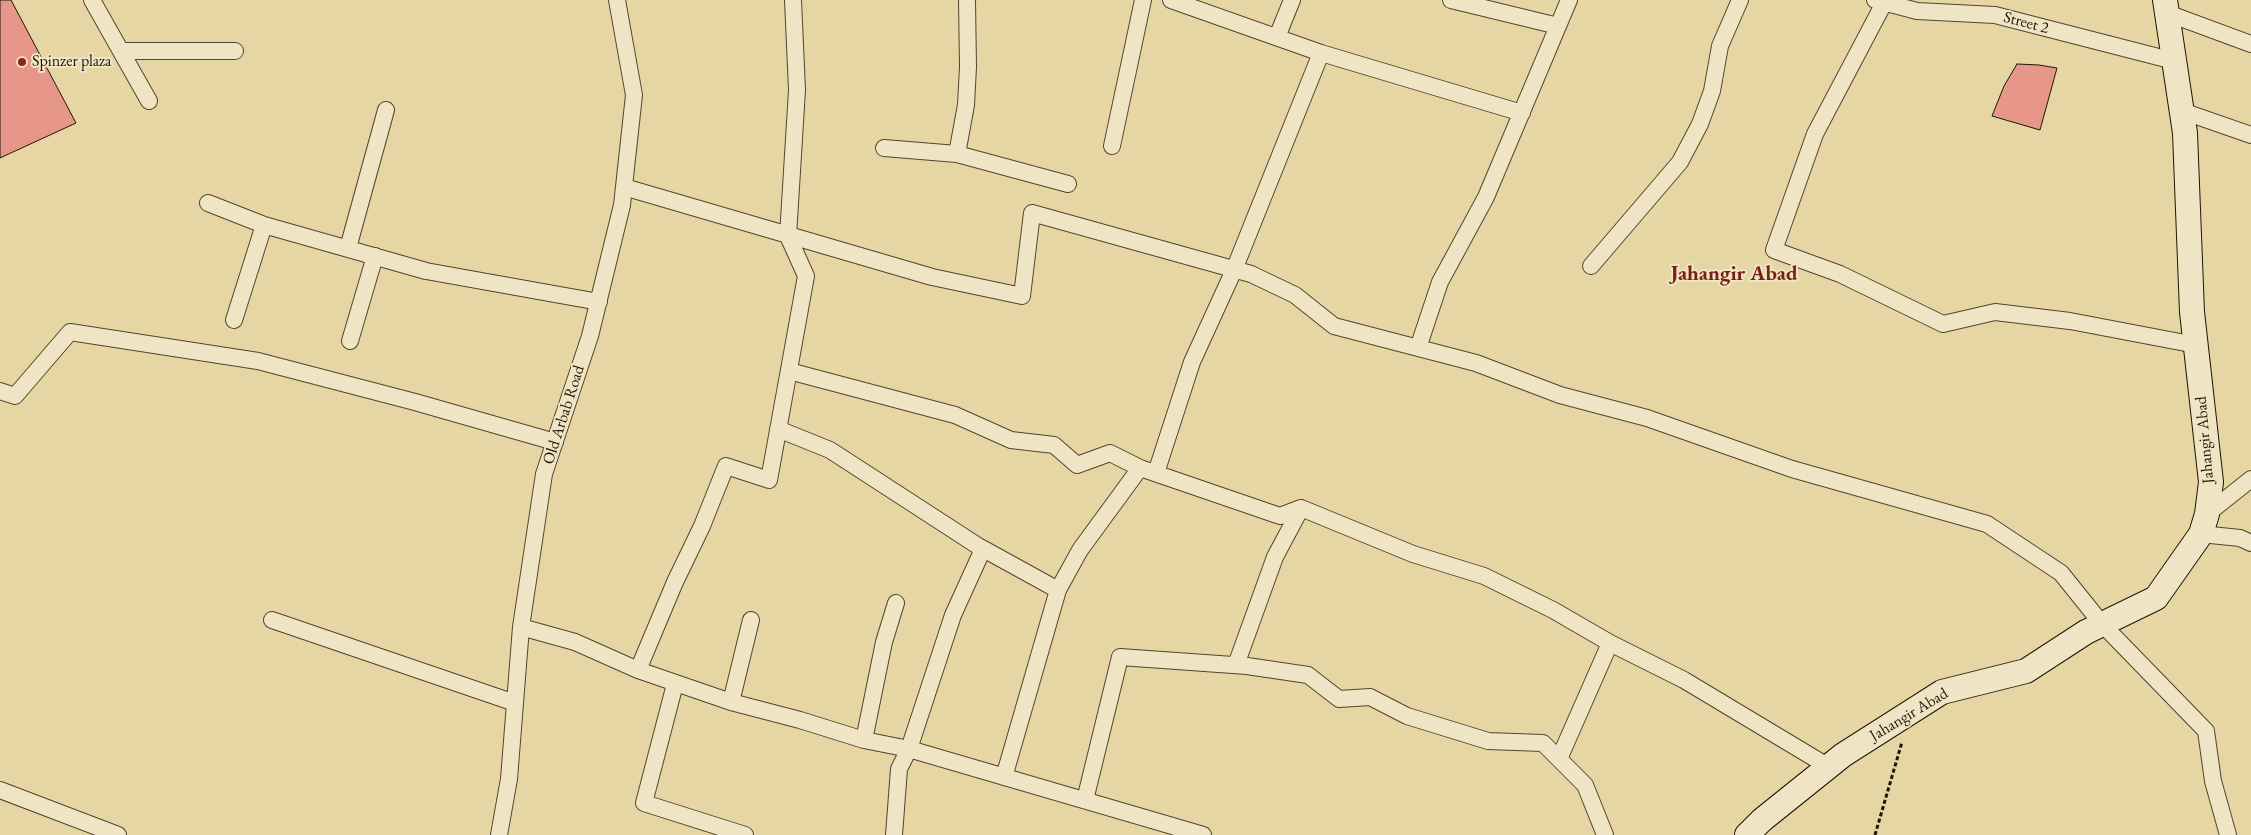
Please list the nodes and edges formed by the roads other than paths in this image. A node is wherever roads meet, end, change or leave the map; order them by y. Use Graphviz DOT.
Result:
graph roads {
  1 [pos="92,0"];
  2 [pos="618,0"];
  3 [pos="793,0"];
  4 [pos="967,0"];
  5 [pos="1143,0"];
  6 [pos="1171,0"];
  7 [pos="1292,0"];
  8 [pos="1451,0"];
  9 [pos="1569,0"];
  10 [pos="1740,0"];
  11 [pos="1880,1"];
  12 [pos="2166,6"];
  13 [pos="1558,26"];
  14 [pos="1277,37"];
  15 [pos="2251,44"];
  16 [pos="121,51"];
  17 [pos="235,51"];
  18 [pos="1321,53"];
  19 [pos="2174,61"];
  20 [pos="149,101"];
  21 [pos="386,110"];
  22 [pos="2182,111"];
  23 [pos="1522,113"];
  24 [pos="2251,135"];
  25 [pos="1112,146"];
  26 [pos="884,148"];
  27 [pos="957,154"];
  28 [pos="1068,184"];
  29 [pos="624,187"];
  30 [pos="208,203"];
  31 [pos="264,225"];
  32 [pos="788,236"];
  33 [pos="348,248"];
  34 [pos="375,256"];
  35 [pos="1591,266"];
  36 [pos="1234,270"];
  37 [pos="599,302"];
  38 [pos="234,320"];
  39 [pos="350,341"];
  40 [pos="2196,345"];
  41 [pos="1418,348"];
  42 [pos="789,371"];
  43 [pos="0,391"];
  44 [pos="778,429"];
  45 [pos="555,442"];
  46 [pos="1140,468"];
  47 [pos="1156,473"];
  48 [pos="2251,479"];
  49 [pos="1301,508"];
  50 [pos="2204,524"];
  51 [pos="2251,543"];
  52 [pos="983,549"];
  53 [pos="1058,590"];
  54 [pos="896,602"];
  55 [pos="272,620"];
  56 [pos="751,620"];
  57 [pos="2102,624"];
  58 [pos="521,628"];
  59 [pos="1610,643"];
  60 [pos="1236,665"];
  61 [pos="638,670"];
  62 [pos="675,684"];
  63 [pos="731,702"];
  64 [pos="515,703"];
  65 [pos="864,740"];
  66 [pos="909,749"];
  67 [pos="1559,759"];
  68 [pos="1829,767"];
  69 [pos="1004,778"];
  70 [pos="0,790"];
  71 [pos="1085,800"];
  72 [pos="118,835"];
  73 [pos="499,835"];
  74 [pos="745,835"];
  75 [pos="894,835"];
  76 [pos="1203,835"];
  77 [pos="1605,835"];
  78 [pos="1747,835"];
  79 [pos="2228,835"];
  1 -- 16 [label="street"];
  2 -- 29 [label="street, Old Arbab Road"];
  3 -- 32 [label="street"];
  4 -- 27 [label="street"];
  5 -- 25 [label="street"];
  6 -- 14 [label="street"];
  7 -- 14 [label="street"];
  8 -- 13 [label="street"];
  9 -- 13 [label="street"];
  10 -- 35 [label="street"];
  11 -- 19 [label="street, Street 2"];
  11 -- 40 [label="street"];
  12 -- 15 [label="street"];
  12 -- 19 [label="street, Jahangir Abad"];
  13 -- 23 [label="street"];
  14 -- 18 [label="street"];
  16 -- 17 [label="street"];
  16 -- 20 [label="street"];
  18 -- 23 [label="street"];
  18 -- 36 [label="street"];
  19 -- 22 [label="street, Jahangir Abad"];
  21 -- 33 [label="street"];
  22 -- 24 [label="street"];
  22 -- 40 [label="street, Jahangir Abad"];
  23 -- 41 [label="street"];
  26 -- 27 [label="street"];
  27 -- 28 [label="street"];
  29 -- 32 [label="street"];
  29 -- 37 [label="street, Old Arbab Road"];
  30 -- 31 [label="street"];
  31 -- 33 [label="street"];
  31 -- 38 [label="street"];
  32 -- 36 [label="street"];
  32 -- 42 [label="street"];
  33 -- 34 [label="street"];
  34 -- 37 [label="street"];
  34 -- 39 [label="street"];
  36 -- 41 [label="street"];
  36 -- 47 [label="street"];
  37 -- 45 [label="street, Old Arbab Road"];
  40 -- 50 [label="street, Jahangir Abad"];
  41 -- 57 [label="street"];
  42 -- 44 [label="street"];
  42 -- 46 [label="street"];
  43 -- 45 [label="street"];
  44 -- 52 [label="street"];
  44 -- 61 [label="street"];
  45 -- 58 [label="street, Old Arbab Road"];
  46 -- 47 [label="street"];
  46 -- 53 [label="street"];
  47 -- 49 [label="street"];
  48 -- 50 [label="street"];
  49 -- 59 [label="street"];
  49 -- 60 [label="street"];
  50 -- 51 [label="street"];
  50 -- 57 [label="street, Jahangir Abad"];
  52 -- 53 [label="street"];
  52 -- 66 [label="street"];
  53 -- 69 [label="street"];
  54 -- 65 [label="street"];
  55 -- 64 [label="street"];
  56 -- 63 [label="street"];
  57 -- 68 [label="street, Jahangir Abad"];
  57 -- 79 [label="street"];
  58 -- 61 [label="street"];
  58 -- 64 [label="street, Old Arbab Road"];
  59 -- 67 [label="street"];
  59 -- 68 [label="street"];
  60 -- 67 [label="street"];
  60 -- 71 [label="street"];
  61 -- 62 [label="street"];
  62 -- 63 [label="street"];
  62 -- 74 [label="street"];
  63 -- 65 [label="street"];
  64 -- 73 [label="street, Old Arbab Road"];
  65 -- 66 [label="street"];
  66 -- 69 [label="street"];
  66 -- 75 [label="street"];
  67 -- 77 [label="street"];
  68 -- 78 [label="street, Jahangir Abad"];
  69 -- 71 [label="street"];
  70 -- 72 [label="street"];
  71 -- 76 [label="street"];
}
